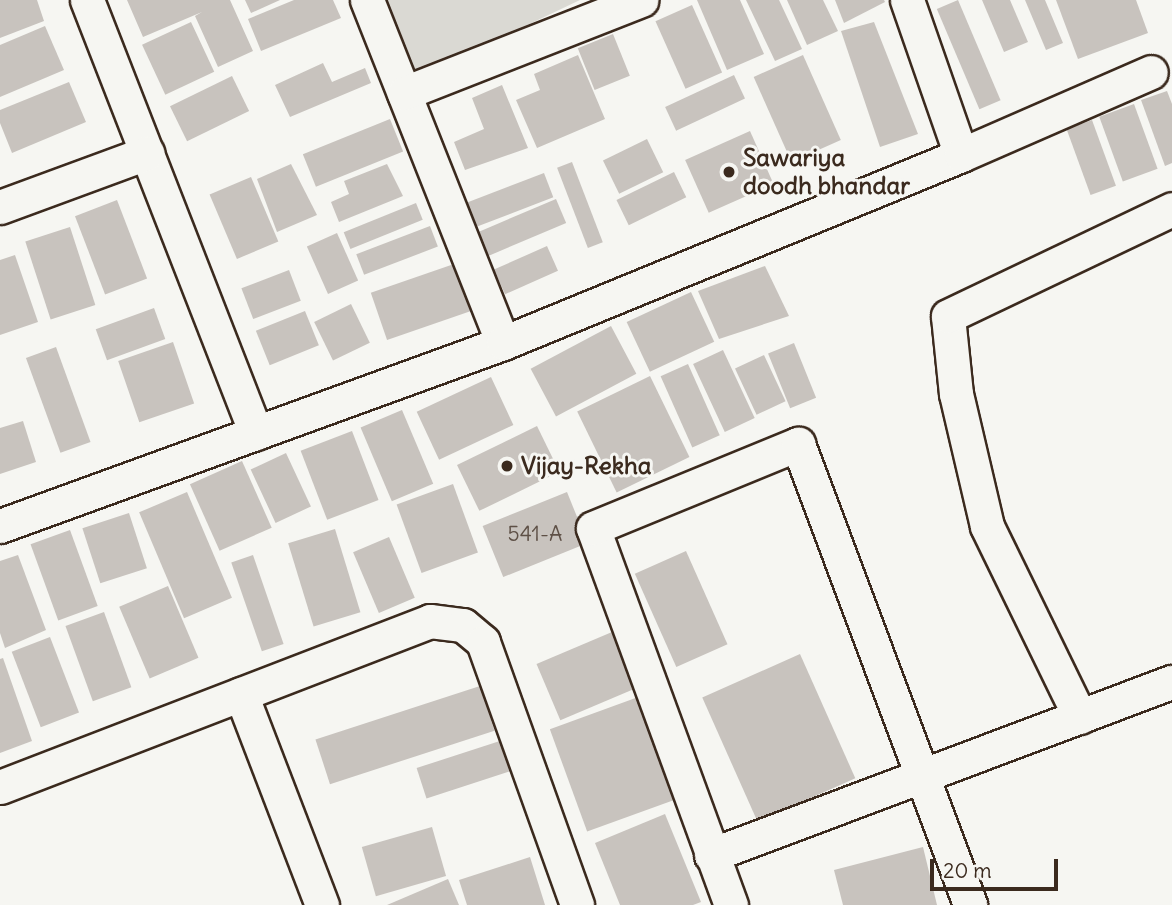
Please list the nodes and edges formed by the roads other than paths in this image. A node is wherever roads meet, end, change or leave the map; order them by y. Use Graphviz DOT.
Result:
graph roads {
  1 [pos="87,0"];
  2 [pos="367,0"];
  3 [pos="641,0"];
  4 [pos="907,0"];
  5 [pos="1151,72"];
  6 [pos="404,93"];
  7 [pos="147,153"];
  8 [pos="961,155"];
  9 [pos="0,207"];
  10 [pos="1172,209"];
  11 [pos="503,343"];
  12 [pos="256,433"];
  13 [pos="0,526"];
  14 [pos="1172,682"];
  15 [pos="241,694"];
  16 [pos="1080,717"];
  17 [pos="925,777"];
  18 [pos="0,787"];
  19 [pos="711,855"];
  20 [pos="322,905"];
  21 [pos="577,905"];
  22 [pos="730,905"];
  23 [pos="970,905"];
  1 -- 7 [label="street"];
  2 -- 6 [label="street"];
  3 -- 6 [label="street"];
  4 -- 8 [label="street"];
  5 -- 8 [label="street"];
  6 -- 11 [label="street"];
  7 -- 9 [label="street"];
  7 -- 12 [label="street"];
  8 -- 11 [label="street"];
  10 -- 16 [label="street"];
  11 -- 12 [label="street"];
  12 -- 13 [label="street"];
  14 -- 16 [label="street"];
  15 -- 18 [label="street"];
  15 -- 20 [label="street"];
  15 -- 21 [label="street"];
  16 -- 17 [label="street"];
  17 -- 19 [label="street"];
  17 -- 19 [label="street"];
  17 -- 23 [label="street"];
  19 -- 22 [label="street"];
}
